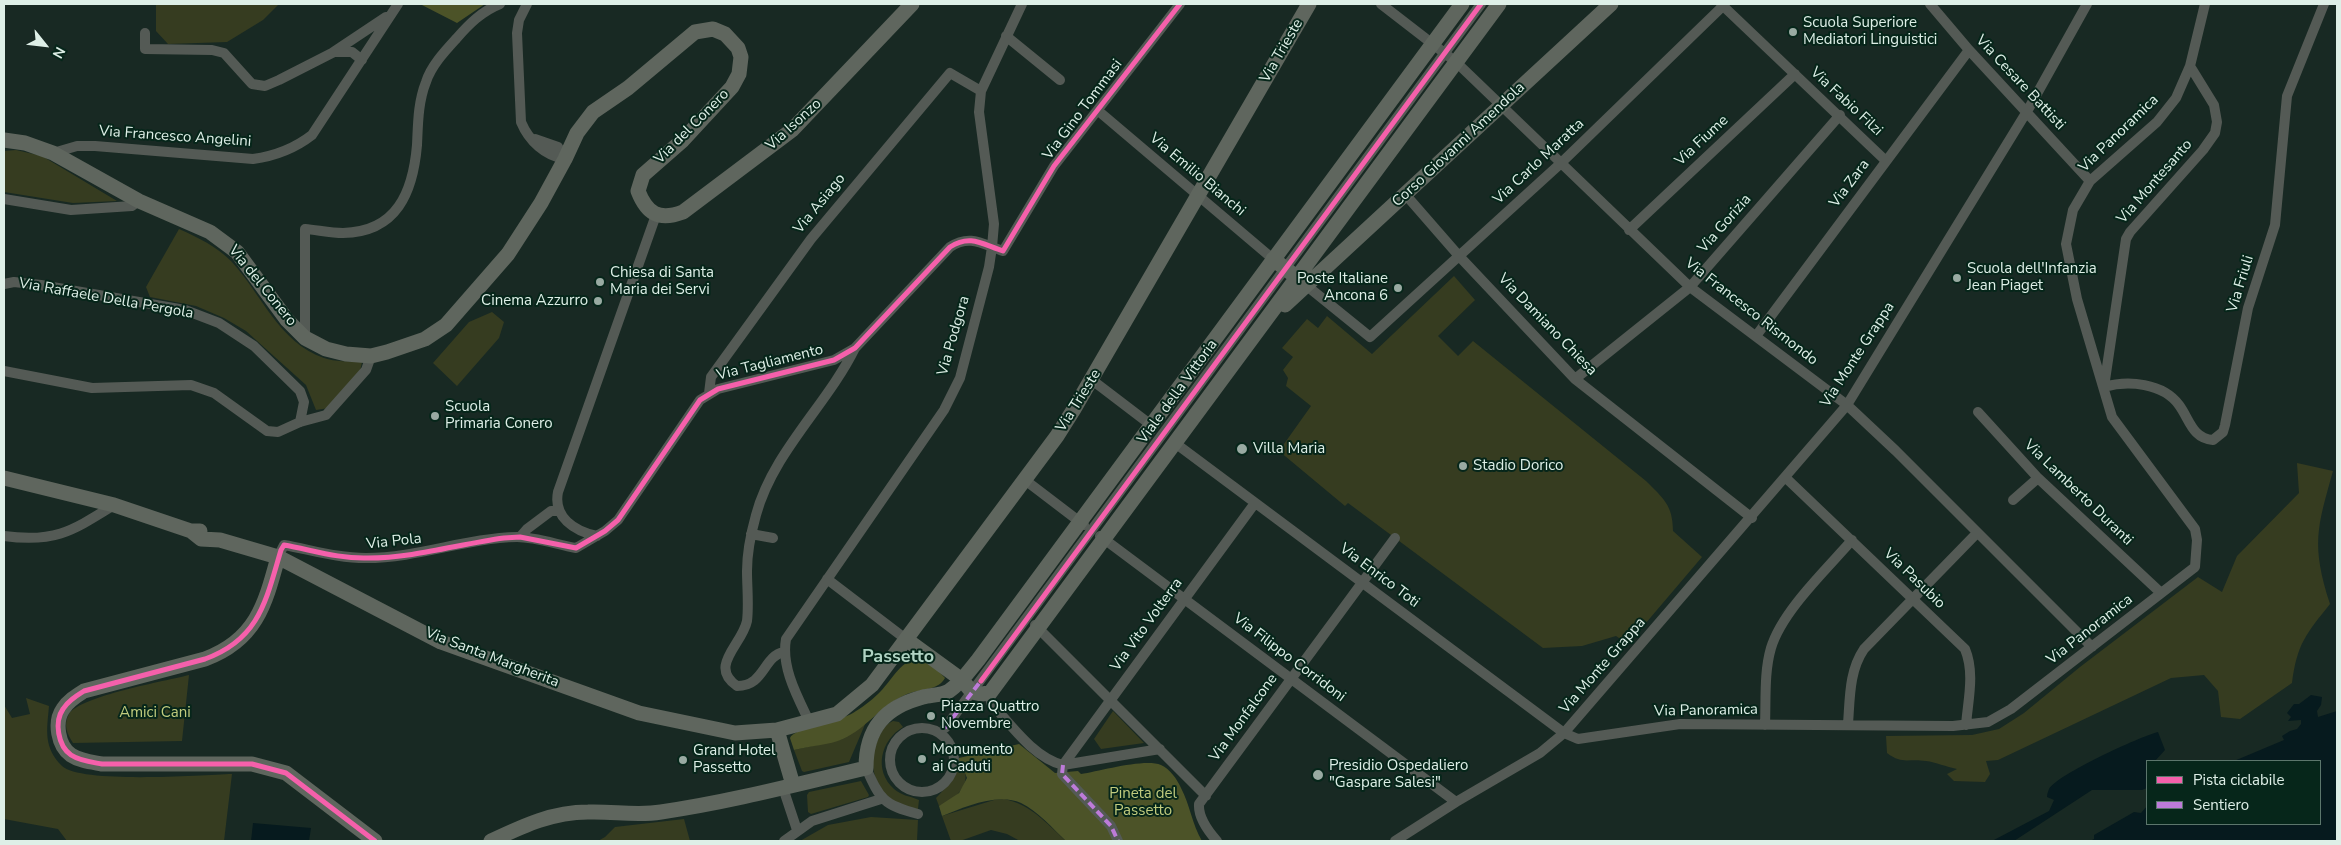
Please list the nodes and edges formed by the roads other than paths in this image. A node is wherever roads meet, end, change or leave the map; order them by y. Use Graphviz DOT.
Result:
graph roads {
  1 [pos="500,4"];
  2 [pos="527,4"];
  3 [pos="912,4"];
  4 [pos="1022,4"];
  5 [pos="1180,4"];
  6 [pos="1308,4"];
  7 [pos="1381,4"];
  8 [pos="1462,4"];
  9 [pos="1481,4"];
  10 [pos="1500,4"];
  11 [pos="1611,4"];
  12 [pos="1723,4"];
  13 [pos="1930,4"];
  14 [pos="2088,4"];
  15 [pos="2204,4"];
  16 [pos="2324,4"];
  17 [pos="396,8"];
  18 [pos="145,33"];
  19 [pos="1006,36"];
  20 [pos="357,37"];
  21 [pos="1969,50"];
  22 [pos="332,53"];
  23 [pos="1445,53"];
  24 [pos="364,55"];
  25 [pos="2190,66"];
  26 [pos="1795,74"];
  27 [pos="1060,80"];
  28 [pos="981,91"];
  29 [pos="1501,106"];
  30 [pos="2026,112"];
  31 [pos="1102,114"];
  32 [pos="1840,115"];
  33 [pos="4,140"];
  34 [pos="53,153"];
  35 [pos="565,159"];
  36 [pos="1886,161"];
  37 [pos="1560,164"];
  38 [pos="2090,180"];
  39 [pos="1405,194"];
  40 [pos="1199,196"];
  41 [pos="4,199"];
  42 [pos="139,201"];
  43 [pos="656,215"];
  44 [pos="1630,230"];
  45 [pos="992,247"];
  46 [pos="1459,256"];
  47 [pos="1273,259"];
  48 [pos="1297,277"];
  49 [pos="4,284"];
  50 [pos="1690,287"];
  51 [pos="1266,322"];
  52 [pos="1756,336"];
  53 [pos="305,338"];
  54 [pos="855,348"];
  55 [pos="370,361"];
  56 [pos="4,371"];
  57 [pos="1575,379"];
  58 [pos="1092,380"];
  59 [pos="2104,387"];
  60 [pos="709,393"];
  61 [pos="1847,404"];
  62 [pos="1978,412"];
  63 [pos="300,422"];
  64 [pos="1151,424"];
  65 [pos="1174,442"];
  66 [pos="4,478"];
  67 [pos="1786,478"];
  68 [pos="2038,478"];
  69 [pos="1025,480"];
  70 [pos="2013,500"];
  71 [pos="1255,503"];
  72 [pos="114,505"];
  73 [pos="558,511"];
  74 [pos="1752,518"];
  75 [pos="1092,530"];
  76 [pos="1977,533"];
  77 [pos="751,534"];
  78 [pos="4,536"];
  79 [pos="597,536"];
  80 [pos="520,537"];
  81 [pos="773,538"];
  82 [pos="1395,538"];
  83 [pos="1852,540"];
  84 [pos="278,557"];
  85 [pos="827,579"];
  86 [pos="1363,583"];
  87 [pos="2161,594"];
  88 [pos="1914,598"];
  89 [pos="1185,599"];
  90 [pos="1027,618"];
  91 [pos="907,640"];
  92 [pos="2092,647"];
  93 [pos="784,652"];
  94 [pos="1292,679"];
  95 [pos="962,680"];
  96 [pos="977,686"];
  97 [pos="990,693"];
  98 [pos="1111,699"];
  99 [pos="809,721"];
  100 [pos="1848,724"];
  101 [pos="1765,725"];
  102 [pos="1966,725"];
  103 [pos="945,728"];
  104 [pos="777,730"];
  105 [pos="1564,733"];
  106 [pos="1160,749"];
  107 [pos="1063,764"];
  108 [pos="866,768"];
  109 [pos="788,787"];
  110 [pos="917,792"];
  111 [pos="1206,796"];
  112 [pos="881,799"];
  113 [pos="1456,802"];
  114 [pos="918,814"];
  115 [pos="797,830"];
  116 [pos="375,841"];
  117 [pos="491,841"];
  118 [pos="784,841"];
  119 [pos="1118,841"];
  120 [pos="1217,841"];
  121 [pos="1395,841"];
  1 -- 53 [label="street"];
  2 -- 35 [label="street"];
  3 -- 43 [label="street, Via Isonzo"];
  4 -- 19 [label="street, Via Podgora"];
  5 -- 45 [label="street, Via Gino Tommasi"];
  6 -- 40 [label="street, Via Trieste"];
  7 -- 23 [label="street, Via Francesco Rismondo"];
  8 -- 23 [label="street, Viale della Vittoria"];
  9 -- 23 [label="street, Viale della Vittoria"];
  10 -- 23 [label="street, Viale della Vittoria"];
  11 -- 29 [label="street, Corso Giovanni Amendola"];
  12 -- 26 [label="street, Via Fabio Filzi"];
  12 -- 37 [label="street, Via Carlo Maratta"];
  13 -- 21 [label="street, Via Cesare Battisti"];
  14 -- 30 [label="street, Via Monte Grappa"];
  15 -- 25 [label="street, Via Panoramica"];
  16 -- 59 [label="street, Via Friuli"];
  17 -- 20 [label="street"];
  17 -- 24 [label="street, Via Francesco Angelini"];
  18 -- 22 [label="street"];
  19 -- 27 [label="street"];
  19 -- 28 [label="street, Via Podgora"];
  20 -- 22 [label="street"];
  20 -- 24 [label="street"];
  21 -- 30 [label="street, Via Cesare Battisti"];
  21 -- 36 [label="street, Via Zara"];
  22 -- 24 [label="street"];
  23 -- 29 [label="street, Via Francesco Rismondo"];
  23 -- 47 [label="street, Viale della Vittoria"];
  23 -- 48 [label="street, Viale della Vittoria"];
  24 -- 34 [label="street, Via Francesco Angelini"];
  25 -- 38 [label="street, Via Panoramica"];
  25 -- 59 [label="street, Via Montesanto"];
  26 -- 32 [label="street, Via Fabio Filzi"];
  26 -- 44 [label="street, Via Fiume"];
  28 -- 45 [label="street, Via Podgora"];
  28 -- 60 [label="street, Via Asiago"];
  29 -- 37 [label="street, Via Francesco Rismondo"];
  29 -- 39 [label="street, Corso Giovanni Amendola"];
  30 -- 38 [label="street, Via Cesare Battisti"];
  30 -- 61 [label="street, Via Monte Grappa"];
  31 -- 40 [label="street, Via Emilio Bianchi"];
  32 -- 36 [label="street, Via Fabio Filzi"];
  32 -- 50 [label="street, Via Gorizia"];
  33 -- 34 [label="street, Via del Conero"];
  34 -- 42 [label="street, Via del Conero"];
  35 -- 43 [label="street, Via del Conero"];
  35 -- 55 [label="street, Via del Conero"];
  36 -- 52 [label="street, Via Zara"];
  37 -- 44 [label="street, Via Francesco Rismondo"];
  37 -- 46 [label="street, Via Carlo Maratta"];
  38 -- 59 [label="street, Via Panoramica"];
  39 -- 46 [label="street, Via Damiano Chiesa"];
  39 -- 48 [label="street, Corso Giovanni Amendola"];
  40 -- 47 [label="street, Via Emilio Bianchi"];
  40 -- 58 [label="street, Via Trieste"];
  41 -- 42 [label="street"];
  42 -- 53 [label="street, Via del Conero"];
  43 -- 73 [label="street"];
  44 -- 50 [label="street, Via Francesco Rismondo"];
  45 -- 54 [label="street, Via Tagliamento"];
  45 -- 85 [label="street, Via Podgora"];
  46 -- 48 [label="street, Via Carlo Maratta"];
  46 -- 57 [label="street, Via Damiano Chiesa"];
  47 -- 48 [label="street"];
  47 -- 64 [label="street, Viale della Vittoria"];
  48 -- 51 [label="street, Corso Giovanni Amendola"];
  48 -- 75 [label="street, Viale della Vittoria"];
  49 -- 63 [label="street, Via Raffaele Della Pergola"];
  50 -- 52 [label="street, Via Francesco Rismondo"];
  50 -- 57 [label="street, Via Gorizia"];
  51 -- 65 [label="street, Viale della Vittoria"];
  52 -- 61 [label="street, Via Francesco Rismondo"];
  53 -- 55 [label="street, Via del Conero"];
  54 -- 60 [label="street, Via Tagliamento"];
  54 -- 77 [label="street"];
  55 -- 63 [label="street"];
  56 -- 63 [label="street"];
  57 -- 74 [label="street, Via Damiano Chiesa"];
  58 -- 64 [label="street"];
  58 -- 69 [label="street, Via Trieste"];
  59 -- 87 [label="street, Via Panoramica"];
  60 -- 79 [label="street, Via Tagliamento"];
  61 -- 67 [label="street, Via Monte Grappa"];
  61 -- 76 [label="street, Via Francesco Rismondo"];
  62 -- 68 [label="street, Via Lamberto Duranti"];
  64 -- 75 [label="street, Viale della Vittoria"];
  65 -- 71 [label="street, Via Enrico Toti"];
  65 -- 75 [label="street, Viale della Vittoria"];
  66 -- 72 [label="street"];
  67 -- 74 [label="street, Via Monte Grappa"];
  67 -- 83 [label="street, Via Pasubio"];
  68 -- 70 [label="street"];
  68 -- 87 [label="street, Via Lamberto Duranti"];
  69 -- 75 [label="street, Via Filippo Corridoni"];
  69 -- 91 [label="street, Via Trieste"];
  71 -- 86 [label="street, Via Enrico Toti"];
  71 -- 89 [label="street, Via Vito Volterra"];
  72 -- 78 [label="street"];
  72 -- 84 [label="street, Via Santa Margherita"];
  73 -- 79 [label="street"];
  73 -- 80 [label="street"];
  74 -- 105 [label="street, Via Monte Grappa"];
  75 -- 89 [label="street, Via Filippo Corridoni"];
  75 -- 90 [label="street, Viale della Vittoria"];
  75 -- 90 [label="street, Viale della Vittoria"];
  76 -- 88 [label="street"];
  76 -- 92 [label="street, Via Francesco Rismondo"];
  77 -- 81 [label="street"];
  77 -- 93 [label="street"];
  79 -- 80 [label="street, Via Tagliamento"];
  80 -- 84 [label="street, Via Pola"];
  82 -- 86 [label="street, Via Monfalcone"];
  83 -- 88 [label="street, Via Pasubio"];
  83 -- 101 [label="street"];
  84 -- 104 [label="street, Via Santa Margherita"];
  84 -- 116 [label="street"];
  85 -- 91 [label="street"];
  85 -- 93 [label="street, Via Podgora"];
  86 -- 94 [label="street, Via Monfalcone"];
  86 -- 105 [label="street, Via Enrico Toti"];
  87 -- 92 [label="street, Via Panoramica"];
  88 -- 100 [label="street"];
  88 -- 102 [label="street, Via Pasubio"];
  89 -- 94 [label="street, Via Filippo Corridoni"];
  89 -- 98 [label="street, Via Vito Volterra"];
  90 -- 95 [label="street, Viale della Vittoria"];
  90 -- 96 [label="street, Viale della Vittoria"];
  90 -- 97 [label="street, Viale della Vittoria"];
  90 -- 98 [label="street"];
  91 -- 95 [label="street"];
  91 -- 99 [label="street, Via Trieste"];
  92 -- 102 [label="street, Via Panoramica"];
  93 -- 99 [label="street"];
  94 -- 111 [label="street, Via Monfalcone"];
  94 -- 113 [label="street, Via Filippo Corridoni"];
  95 -- 96 [label="street"];
  95 -- 108 [label="street"];
  96 -- 97 [label="street"];
  96 -- 103 [label="street"];
  97 -- 107 [label="street"];
  98 -- 106 [label="street"];
  98 -- 107 [label="street, Via Vito Volterra"];
  99 -- 104 [label="street, Via Trieste"];
  100 -- 101 [label="street, Via Panoramica"];
  100 -- 102 [label="street, Via Panoramica"];
  101 -- 105 [label="street, Via Panoramica"];
  104 -- 109 [label="street"];
  105 -- 113 [label="street"];
  106 -- 107 [label="street"];
  106 -- 111 [label="street"];
  107 -- 119 [label="street"];
  108 -- 109 [label="street"];
  108 -- 112 [label="street"];
  109 -- 115 [label="street"];
  109 -- 117 [label="street"];
  110 -- 110 [label="street"];
  111 -- 120 [label="street"];
  112 -- 114 [label="street"];
  112 -- 115 [label="street"];
  113 -- 121 [label="street"];
  115 -- 118 [label="street"];
}
